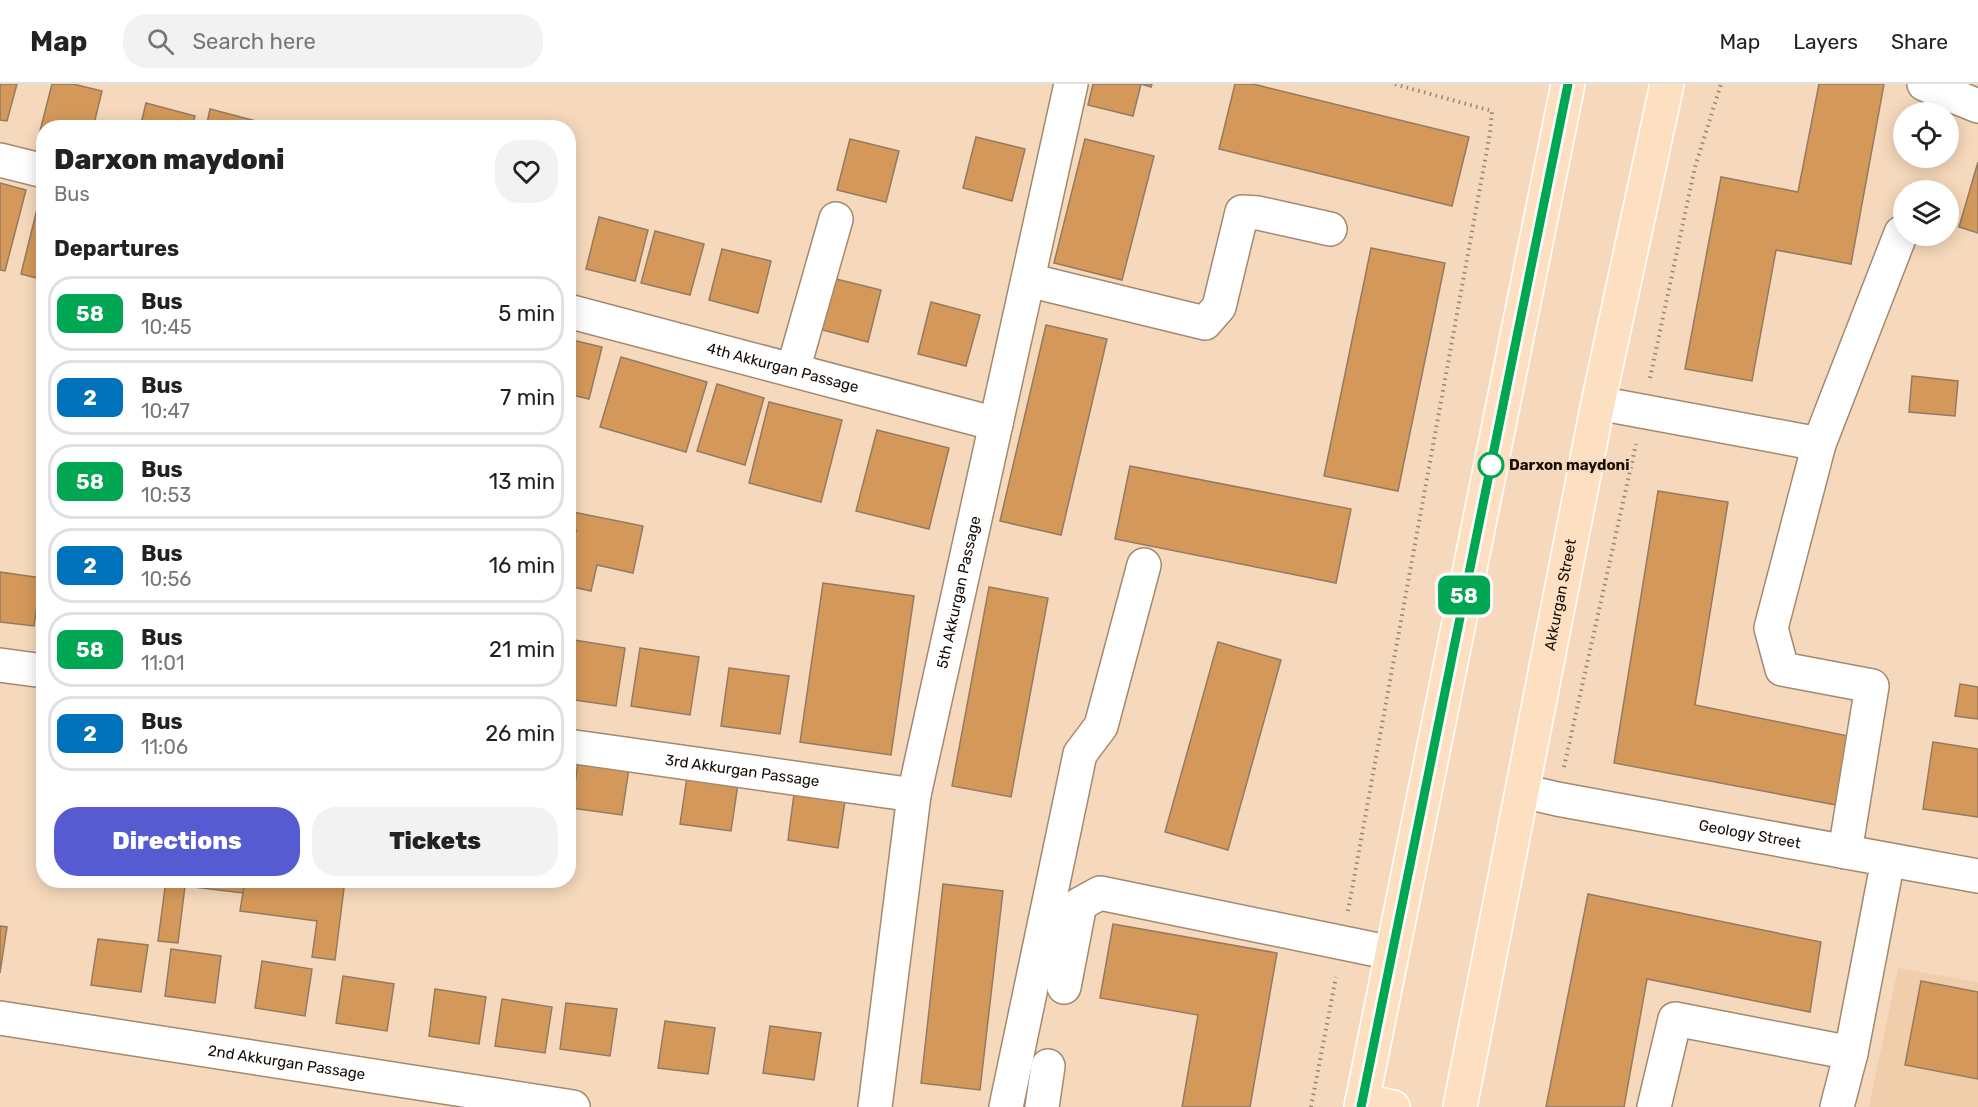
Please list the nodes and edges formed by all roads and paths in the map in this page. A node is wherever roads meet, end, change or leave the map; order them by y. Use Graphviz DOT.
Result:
graph roads {
  1 [pos="1071,84"];
  2 [pos="1394,84"];
  3 [pos="1568,84"];
  4 [pos="1667,84"];
  5 [pos="1721,84"];
  6 [pos="1924,84"];
  7 [pos="1978,106"];
  8 [pos="0,160"];
  9 [pos="36,169"];
  10 [pos="836,219"];
  11 [pos="1330,229"];
  12 [pos="1896,246"];
  13 [pos="1028,280"];
  14 [pos="576,313"];
  15 [pos="793,370"];
  16 [pos="1598,403"];
  17 [pos="1643,411"];
  18 [pos="996,424"];
  19 [pos="1819,444"];
  20 [pos="1144,565"];
  21 [pos="0,665"];
  22 [pos="36,670"];
  23 [pos="576,747"];
  24 [pos="1523,791"];
  25 [pos="914,795"];
  26 [pos="1557,799"];
  27 [pos="1845,852"];
  28 [pos="1888,860"];
  29 [pos="1978,876"];
  30 [pos="1342,943"];
  31 [pos="1392,953"];
  32 [pos="1064,987"];
  33 [pos="0,1018"];
  34 [pos="1851,1053"];
  35 [pos="1048,1066"];
  36 [pos="1372,1105"];
  37 [pos="573,1107"];
  38 [pos="875,1107"];
  39 [pos="1006,1107"];
  40 [pos="1042,1107"];
  41 [pos="1311,1107"];
  42 [pos="1460,1107"];
  43 [pos="1654,1107"];
  44 [pos="1837,1107"];
  1 -- 13 [label="street, 5th Akkurgan Passage"];
  2 -- 30 [label="path"];
  3 -- 31 [label="main road"];
  4 -- 16 [label="main road, Akkurgan Street"];
  5 -- 17 [label="path"];
  6 -- 7 [label="street"];
  8 -- 9 [label="street"];
  10 -- 15 [label="street"];
  11 -- 13 [label="street"];
  12 -- 19 [label="street"];
  13 -- 18 [label="street, 5th Akkurgan Passage"];
  14 -- 15 [label="street, 4th Akkurgan Passage"];
  15 -- 18 [label="street, 4th Akkurgan Passage"];
  16 -- 17 [label="street"];
  16 -- 24 [label="main road, Akkurgan Street"];
  17 -- 19 [label="street"];
  17 -- 26 [label="path"];
  18 -- 25 [label="street, 5th Akkurgan Passage"];
  19 -- 27 [label="street"];
  20 -- 39 [label="street"];
  21 -- 22 [label="street"];
  23 -- 25 [label="street, 3rd Akkurgan Passage"];
  24 -- 26 [label="street, Geology Street"];
  24 -- 42 [label="main road, Akkurgan Street"];
  25 -- 38 [label="street, 5th Akkurgan Passage"];
  26 -- 27 [label="street, Geology Street"];
  27 -- 28 [label="street, Geology Street"];
  28 -- 29 [label="street, Geology Street"];
  28 -- 34 [label="street"];
  30 -- 31 [label="street"];
  30 -- 32 [label="street"];
  30 -- 41 [label="path"];
  31 -- 36 [label="main road"];
  33 -- 37 [label="street, 2nd Akkurgan Passage"];
  34 -- 43 [label="street"];
  34 -- 44 [label="street"];
  35 -- 40 [label="street"];
}
